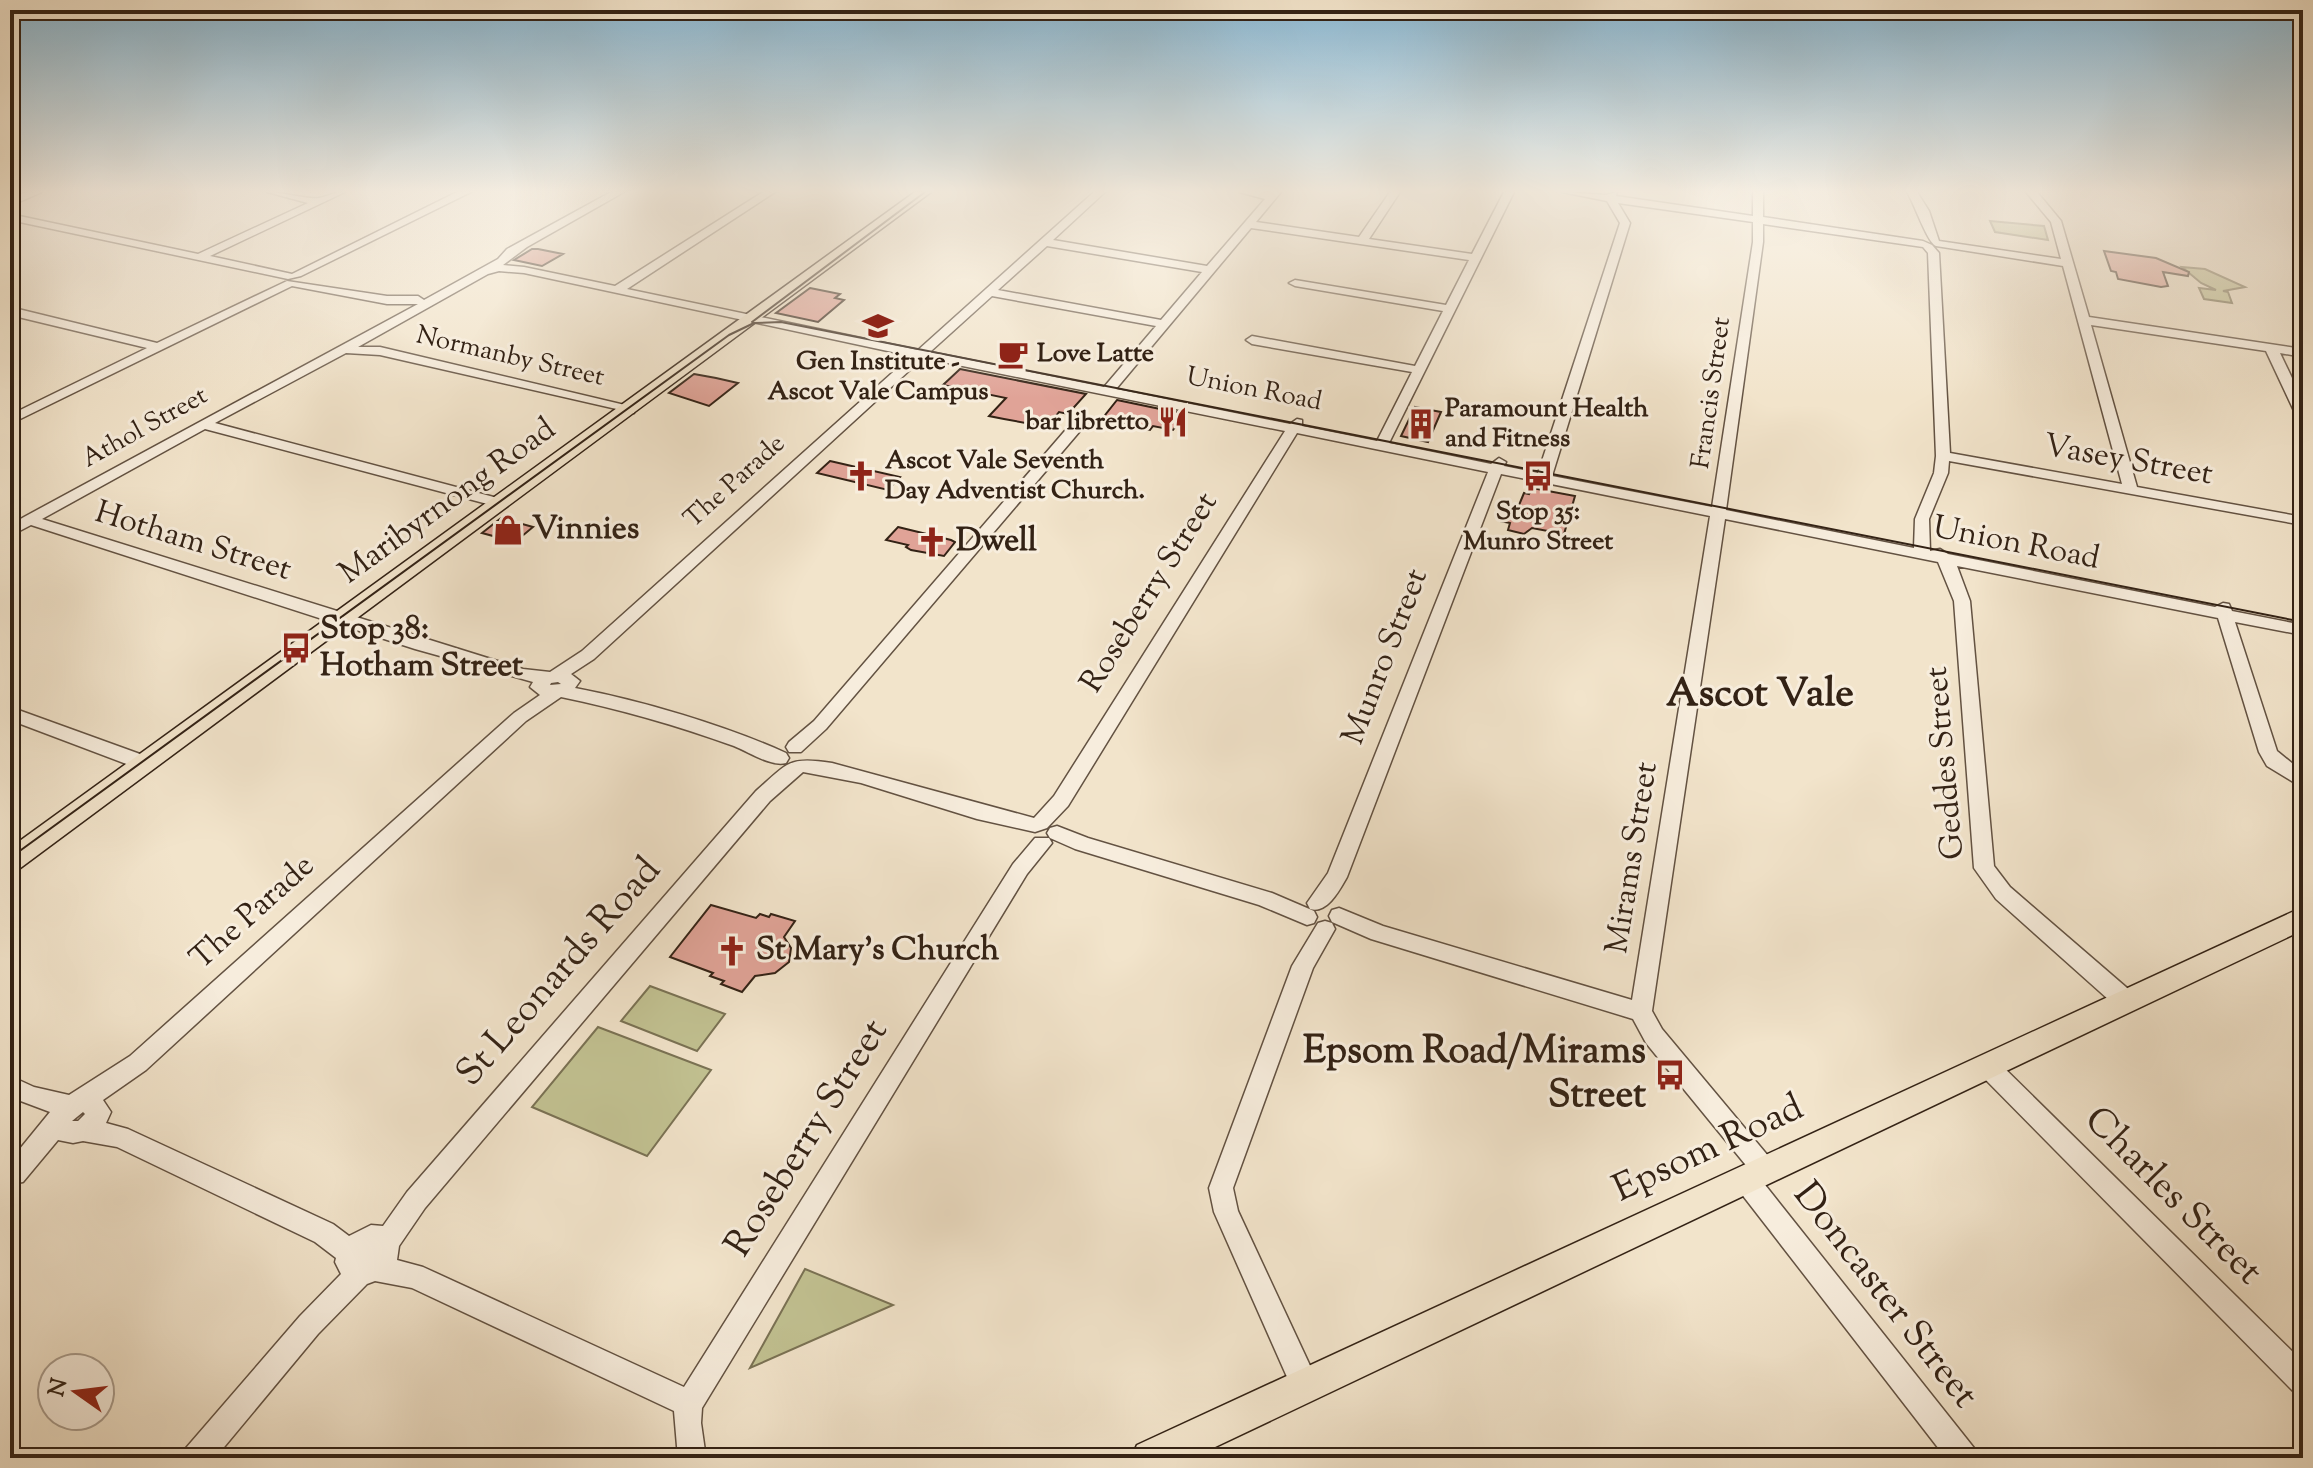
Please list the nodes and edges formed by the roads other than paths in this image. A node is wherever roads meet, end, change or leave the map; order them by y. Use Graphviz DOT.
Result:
graph roads {
  1 [pos="208,261"];
  2 [pos="329,261"];
  3 [pos="501,261"];
  4 [pos="501,261"];
  5 [pos="663,261"];
  6 [pos="839,261"];
  7 [pos="1023,261"];
  8 [pos="1154,261"];
  9 [pos="1218,261"];
  10 [pos="1474,261"];
  11 [pos="1613,261"];
  12 [pos="1754,261"];
  13 [pos="1932,261"];
  14 [pos="2050,261"];
  15 [pos="2068,263"];
  16 [pos="494,265"];
  17 [pos="1210,270"];
  18 [pos="292,279"];
  19 [pos="1295,283"];
  20 [pos="617,290"];
  21 [pos="988,292"];
  22 [pos="387,300"];
  23 [pos="414,303"];
  24 [pos="1451,309"];
  25 [pos="10,311"];
  26 [pos="396,313"];
  27 [pos="2084,320"];
  28 [pos="763,322"];
  29 [pos="1163,324"];
  30 [pos="1252,340"];
  31 [pos="348,346"];
  32 [pos="157,347"];
  33 [pos="2271,348"];
  34 [pos="923,352"];
  35 [pos="2303,353"];
  36 [pos="1419,370"];
  37 [pos="1109,389"];
  38 [pos="629,410"];
  39 [pos="2303,415"];
  40 [pos="10,420"];
  41 [pos="1081,421"];
  42 [pos="203,424"];
  43 [pos="1296,426"];
  44 [pos="1382,443"];
  45 [pos="1943,456"];
  46 [pos="1498,466"];
  47 [pos="1545,475"];
  48 [pos="2131,490"];
  49 [pos="500,503"];
  50 [pos="1718,509"];
  51 [pos="29,520"];
  52 [pos="2303,521"];
  53 [pos="10,531"];
  54 [pos="1922,548"];
  55 [pos="1940,552"];
  56 [pos="1975,559"];
  57 [pos="1962,601"];
  58 [pos="2223,609"];
  59 [pos="340,619"];
  60 [pos="2303,619"];
  61 [pos="2303,630"];
  62 [pos="555,685"];
  63 [pos="10,713"];
  64 [pos="794,757"];
  65 [pos="144,763"];
  66 [pos="2303,781"];
  67 [pos="1043,833"];
  68 [pos="10,862"];
  69 [pos="1322,916"];
  70 [pos="2303,918"];
  71 [pos="2126,1001"];
  72 [pos="1641,1012"];
  73 [pos="1987,1066"];
  74 [pos="20,1091"];
  75 [pos="77,1118"];
  76 [pos="12,1176"];
  77 [pos="1755,1176"];
  78 [pos="368,1254"];
  79 [pos="2303,1381"];
  80 [pos="1305,1385"];
  81 [pos="689,1404"];
  82 [pos="196,1458"];
  83 [pos="692,1458"];
  84 [pos="1150,1458"];
  85 [pos="1964,1458"];
  1 -- 18 [label="street"];
  2 -- 18 [label="street"];
  3 -- 16 [label="street, Athol Street"];
  4 -- 16 [label="street, Athol Street"];
  5 -- 20 [label="street"];
  6 -- 28 [label="main road, Maribyrnong Road"];
  7 -- 21 [label="street, The Parade"];
  8 -- 17 [label="street"];
  9 -- 17 [label="street"];
  10 -- 24 [label="street"];
  11 -- 47 [label="street"];
  12 -- 50 [label="street, Francis Street"];
  13 -- 45 [label="street"];
  14 -- 15 [label="street"];
  15 -- 27 [label="street"];
  16 -- 20 [label="street, Union Road"];
  16 -- 23 [label="street, Athol Street"];
  17 -- 29 [label="street"];
  18 -- 22 [label="street"];
  18 -- 32 [label="street"];
  19 -- 24 [label="street"];
  20 -- 28 [label="street, Union Road"];
  21 -- 29 [label="street"];
  21 -- 34 [label="street, The Parade"];
  22 -- 23 [label="street"];
  22 -- 26 [label="street"];
  23 -- 26 [label="street, Athol Street"];
  23 -- 31 [label="street, Athol Street"];
  24 -- 36 [label="street"];
  25 -- 32 [label="street"];
  26 -- 31 [label="street, Athol Street"];
  27 -- 33 [label="street"];
  27 -- 48 [label="street"];
  28 -- 34 [label="street, Union Road"];
  28 -- 38 [label="main road, Maribyrnong Road"];
  29 -- 37 [label="street"];
  30 -- 36 [label="street"];
  31 -- 38 [label="street, Normanby Street"];
  31 -- 42 [label="street, Athol Street"];
  32 -- 40 [label="street"];
  33 -- 35 [label="street"];
  33 -- 39 [label="street"];
  34 -- 37 [label="street, Union Road"];
  34 -- 62 [label="street, The Parade"];
  36 -- 44 [label="street"];
  37 -- 43 [label="street, Union Road"];
  38 -- 49 [label="main road, Maribyrnong Road"];
  41 -- 64 [label="street, St Leonards Road"];
  42 -- 49 [label="street"];
  42 -- 51 [label="street, Athol Street"];
  43 -- 44 [label="street, Union Road"];
  43 -- 67 [label="street, Roseberry Street"];
  44 -- 46 [label="street, Union Road"];
  45 -- 48 [label="street, Vasey Street"];
  45 -- 54 [label="street"];
  46 -- 47 [label="street, Union Road"];
  46 -- 69 [label="street, Munro Street"];
  47 -- 50 [label="street, Union Road"];
  48 -- 52 [label="street, Vasey Street"];
  49 -- 59 [label="main road, Maribyrnong Road"];
  50 -- 54 [label="street, Union Road"];
  50 -- 72 [label="street, Mirams Street"];
  51 -- 53 [label="street, Athol Street"];
  51 -- 59 [label="street, Hotham Street"];
  54 -- 55 [label="street, Union Road"];
  55 -- 56 [label="street, Union Road"];
  55 -- 57 [label="street, Geddes Street"];
  56 -- 57 [label="street, Geddes Street"];
  56 -- 58 [label="street, Union Road"];
  57 -- 71 [label="street, Geddes Street"];
  58 -- 60 [label="street, Union Road"];
  58 -- 61 [label="street, Union Road"];
  58 -- 66 [label="street"];
  59 -- 62 [label="street, Hotham Street"];
  59 -- 65 [label="main road, Maribyrnong Road"];
  62 -- 64 [label="street"];
  62 -- 75 [label="street, The Parade"];
  63 -- 65 [label="street"];
  64 -- 67 [label="street"];
  64 -- 78 [label="street, St Leonards Road"];
  65 -- 68 [label="main road, Maribyrnong Road"];
  67 -- 69 [label="street"];
  67 -- 81 [label="street, Roseberry Street"];
  69 -- 72 [label="street"];
  69 -- 80 [label="street, Munro Street"];
  70 -- 71 [label="main road, Epsom Road"];
  71 -- 73 [label="main road, Epsom Road"];
  72 -- 77 [label="street"];
  73 -- 77 [label="main road, Epsom Road"];
  73 -- 79 [label="street, Charles Street"];
  74 -- 75 [label="street"];
  75 -- 76 [label="street, The Parade"];
  75 -- 78 [label="street"];
  77 -- 80 [label="main road, Epsom Road"];
  77 -- 85 [label="street, Doncaster Street"];
  78 -- 81 [label="street"];
  78 -- 82 [label="street, St Leonards Road"];
  80 -- 84 [label="main road, Epsom Road"];
  81 -- 83 [label="street"];
}
